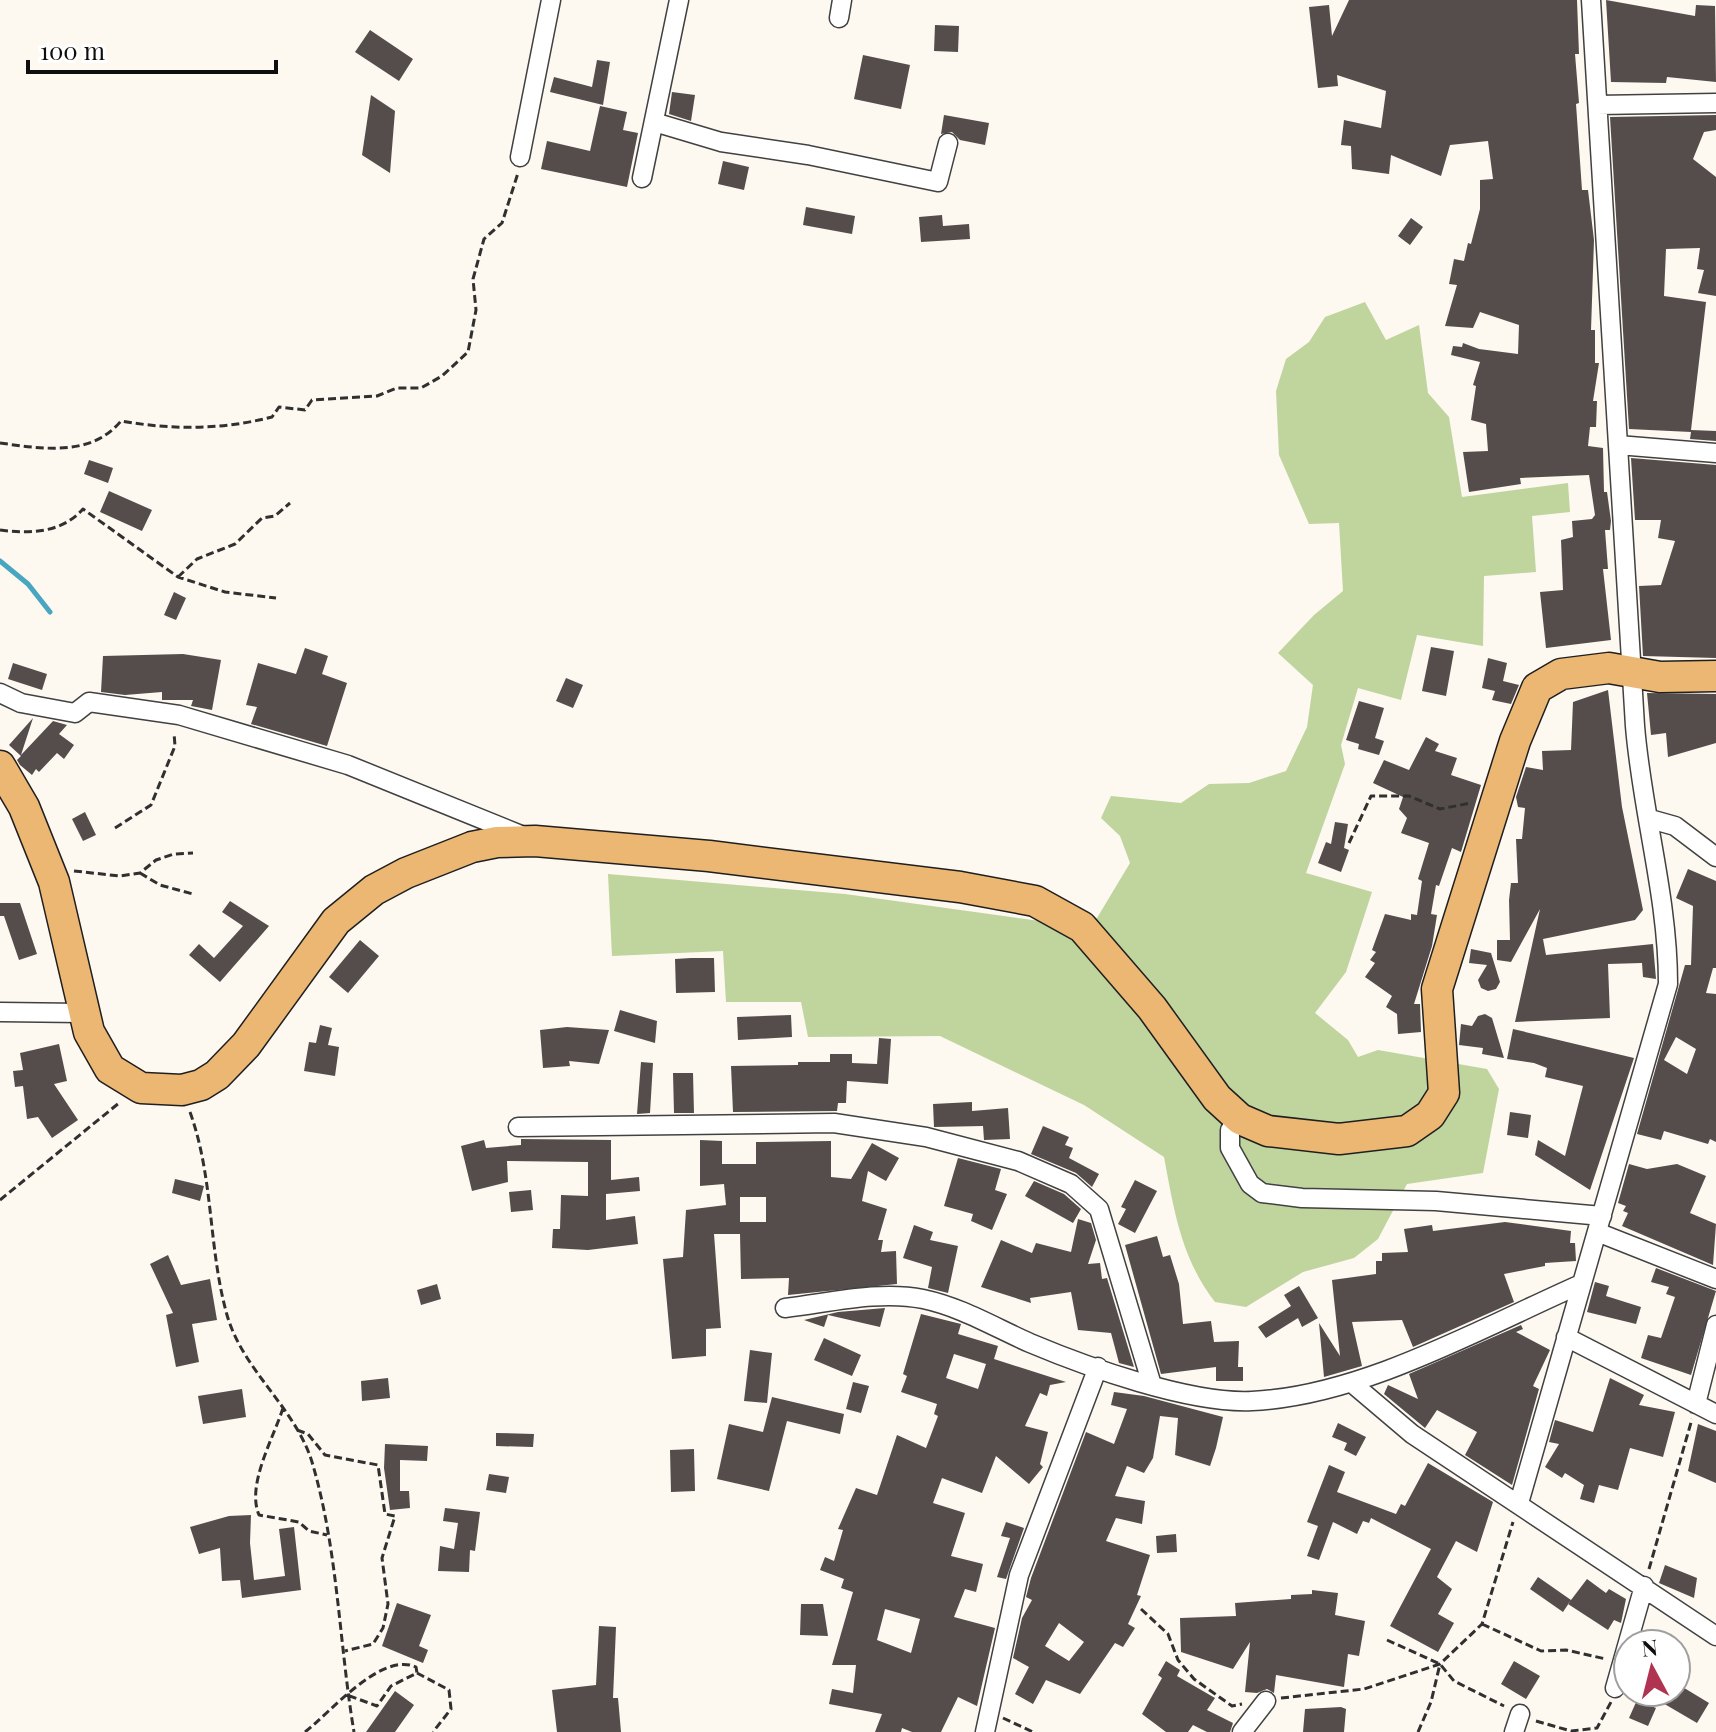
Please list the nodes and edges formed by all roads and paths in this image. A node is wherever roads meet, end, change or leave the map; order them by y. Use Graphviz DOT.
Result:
graph roads {
  1 [pos="551,0"];
  2 [pos="679,0"];
  3 [pos="1591,0"];
  4 [pos="1716,103"];
  5 [pos="1598,105"];
  6 [pos="654,122"];
  7 [pos="948,143"];
  8 [pos="520,157"];
  9 [pos="642,178"];
  10 [pos="0,443"];
  11 [pos="1618,445"];
  12 [pos="1716,453"];
  13 [pos="290,503"];
  14 [pos="0,530"];
  15 [pos="178,577"];
  16 [pos="276,598"];
  17 [pos="1716,661"];
  18 [pos="1625,668"];
  19 [pos="1716,676"];
  20 [pos="0,693"];
  21 [pos="158,711"];
  22 [pos="0,766"];
  23 [pos="1498,795"];
  24 [pos="1650,819"];
  25 [pos="115,828"];
  26 [pos="535,841"];
  27 [pos="1349,843"];
  28 [pos="193,853"];
  29 [pos="1716,857"];
  30 [pos="140,873"];
  31 [pos="54,882"];
  32 [pos="193,894"];
  33 [pos="0,1012"];
  34 [pos="82,1013"];
  35 [pos="131,1083"];
  36 [pos="182,1090"];
  37 [pos="1240,1119"];
  38 [pos="518,1127"];
  39 [pos="0,1200"];
  40 [pos="1599,1224"];
  41 [pos="1716,1279"];
  42 [pos="1581,1284"];
  43 [pos="785,1308"];
  44 [pos="1716,1325"];
  45 [pos="1566,1337"];
  46 [pos="1098,1367"];
  47 [pos="1353,1384"];
  48 [pos="1152,1385"];
  49 [pos="1696,1404"];
  50 [pos="283,1408"];
  51 [pos="1716,1414"];
  52 [pos="297,1430"];
  53 [pos="1519,1503"];
  54 [pos="327,1535"];
  55 [pos="1644,1586"];
  56 [pos="1141,1609"];
  57 [pos="1482,1624"];
  58 [pos="1632,1628"];
  59 [pos="1716,1636"];
  60 [pos="1387,1640"];
  61 [pos="345,1652"];
  62 [pos="1612,1657"];
  63 [pos="1440,1664"];
  64 [pos="417,1673"];
  65 [pos="347,1695"];
  66 [pos="1612,1699"];
  67 [pos="1266,1701"];
  68 [pos="989,1712"];
  69 [pos="1517,1723"];
  70 [pos="305,1732"];
  71 [pos="354,1732"];
  72 [pos="433,1732"];
  73 [pos="985,1732"];
  74 [pos="1033,1732"];
  75 [pos="1242,1732"];
  76 [pos="1418,1732"];
  77 [pos="1571,1732"];
  1 -- 8 [label="street"];
  2 -- 6 [label="street"];
  3 -- 5 [label="street"];
  4 -- 5 [label="street"];
  5 -- 11 [label="street"];
  6 -- 7 [label="street"];
  6 -- 9 [label="street"];
  8 -- 10 [label="path"];
  11 -- 12 [label="street"];
  11 -- 18 [label="street"];
  13 -- 15 [label="path"];
  14 -- 15 [label="path"];
  15 -- 16 [label="path"];
  17 -- 18 [label="main road"];
  18 -- 19 [label="main road"];
  18 -- 23 [label="main road"];
  18 -- 24 [label="street"];
  20 -- 21 [label="street"];
  21 -- 25 [label="path"];
  21 -- 26 [label="street"];
  22 -- 31 [label="main road"];
  23 -- 27 [label="path"];
  23 -- 37 [label="main road"];
  24 -- 29 [label="street"];
  24 -- 40 [label="street"];
  26 -- 36 [label="main road"];
  26 -- 37 [label="main road"];
  28 -- 30 [label="path"];
  30 -- 31 [label="path"];
  30 -- 32 [label="path"];
  31 -- 34 [label="main road"];
  33 -- 34 [label="street"];
  34 -- 35 [label="main road"];
  35 -- 36 [label="main road"];
  35 -- 39 [label="path"];
  36 -- 50 [label="path"];
  37 -- 40 [label="street"];
  38 -- 48 [label="street"];
  40 -- 41 [label="street"];
  40 -- 42 [label="street"];
  42 -- 45 [label="street"];
  42 -- 47 [label="street"];
  43 -- 46 [label="street"];
  44 -- 49 [label="street"];
  45 -- 49 [label="street"];
  45 -- 53 [label="street"];
  46 -- 48 [label="street"];
  46 -- 68 [label="street"];
  47 -- 48 [label="street"];
  47 -- 53 [label="street"];
  49 -- 51 [label="street"];
  49 -- 55 [label="path"];
  50 -- 52 [label="path"];
  50 -- 54 [label="path"];
  52 -- 54 [label="path"];
  52 -- 61 [label="path"];
  53 -- 55 [label="street"];
  53 -- 57 [label="path"];
  54 -- 61 [label="path"];
  55 -- 58 [label="street"];
  55 -- 59 [label="street"];
  56 -- 67 [label="path"];
  57 -- 62 [label="path"];
  57 -- 63 [label="path"];
  60 -- 63 [label="path"];
  61 -- 65 [label="path"];
  63 -- 67 [label="path"];
  63 -- 69 [label="path"];
  63 -- 76 [label="path"];
  64 -- 65 [label="path"];
  64 -- 65 [label="path"];
  64 -- 72 [label="path"];
  65 -- 70 [label="path"];
  65 -- 71 [label="path"];
  66 -- 77 [label="path"];
  67 -- 75 [label="street"];
  68 -- 73 [label="street"];
  68 -- 74 [label="path"];
  69 -- 77 [label="path"];
}
